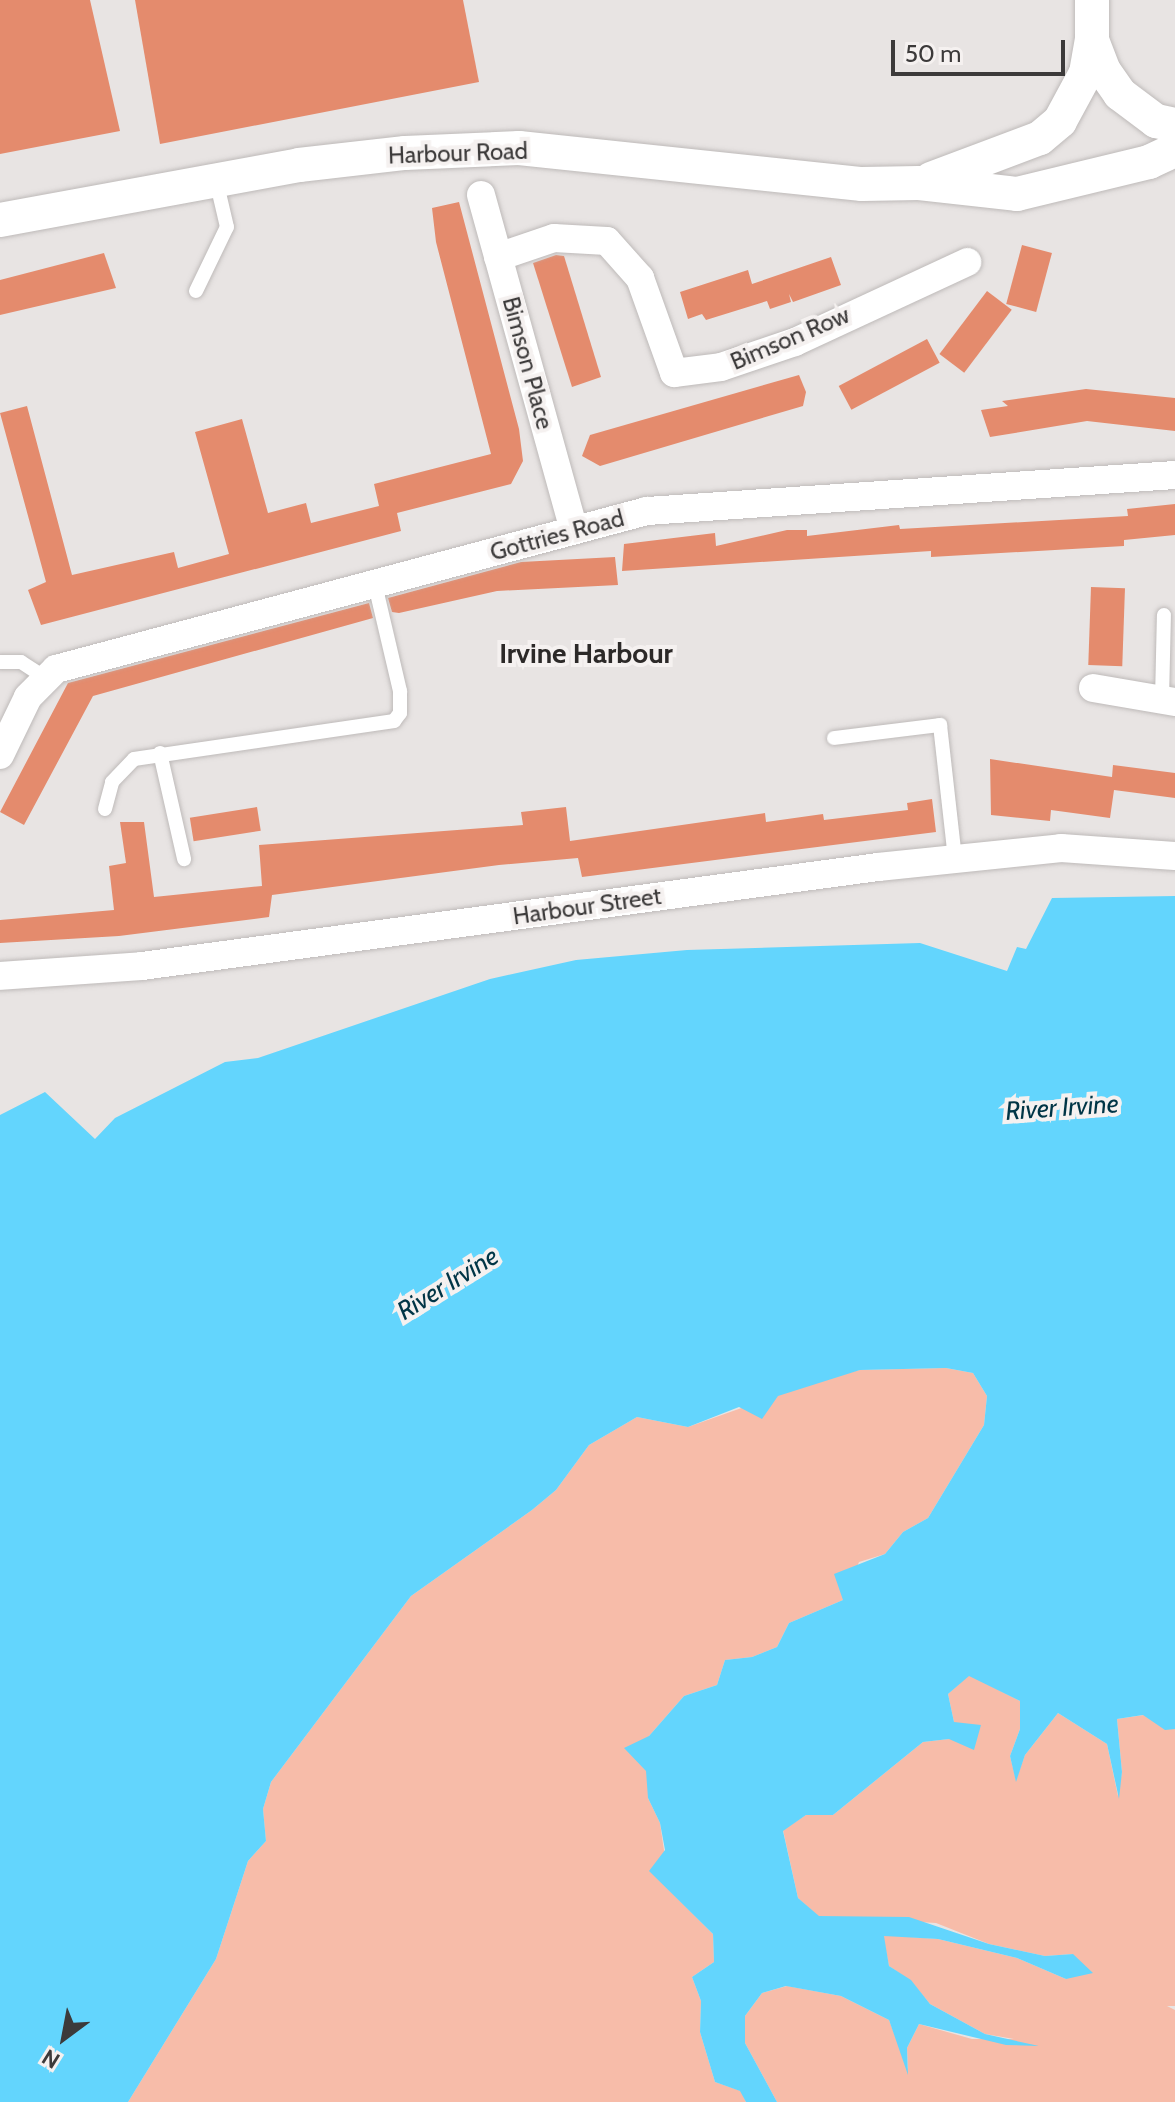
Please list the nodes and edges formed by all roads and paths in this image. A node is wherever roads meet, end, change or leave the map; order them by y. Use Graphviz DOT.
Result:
graph roads {
  1 [pos="1090,13"];
  2 [pos="1175,125"];
  3 [pos="1175,150"];
  4 [pos="216,180"];
  5 [pos="919,183"];
  6 [pos="481,195"];
  7 [pos="0,220"];
  8 [pos="498,257"];
  9 [pos="967,262"];
  10 [pos="196,291"];
  11 [pos="1175,475"];
  12 [pos="574,530"];
  13 [pos="375,584"];
  14 [pos="1164,615"];
  15 [pos="0,662"];
  16 [pos="47,679"];
  17 [pos="1093,688"];
  18 [pos="1168,701"];
  19 [pos="834,738"];
  20 [pos="160,753"];
  21 [pos="0,755"];
  22 [pos="105,809"];
  23 [pos="1175,856"];
  24 [pos="184,859"];
  25 [pos="955,859"];
  26 [pos="0,976"];
  1 -- 2 [label="street"];
  1 -- 5 [label="street, Harbour Road"];
  3 -- 5 [label="street, Harbour Road"];
  4 -- 5 [label="street, Harbour Road"];
  4 -- 7 [label="street, Harbour Road"];
  4 -- 10 [label="lane"];
  6 -- 8 [label="street, Bimson Place"];
  8 -- 9 [label="street, Bimson Row"];
  8 -- 12 [label="street, Bimson Place"];
  11 -- 12 [label="street, Gottries Road"];
  12 -- 13 [label="street, Gottries Road"];
  13 -- 16 [label="street, Gottries Road"];
  13 -- 20 [label="lane"];
  14 -- 18 [label="lane"];
  15 -- 16 [label="lane"];
  16 -- 21 [label="street, Gottries Road"];
  17 -- 18 [label="street"];
  19 -- 25 [label="lane"];
  20 -- 22 [label="lane"];
  20 -- 24 [label="lane"];
  23 -- 25 [label="street, Harbour Street"];
  25 -- 26 [label="street, Harbour Street"];
}
